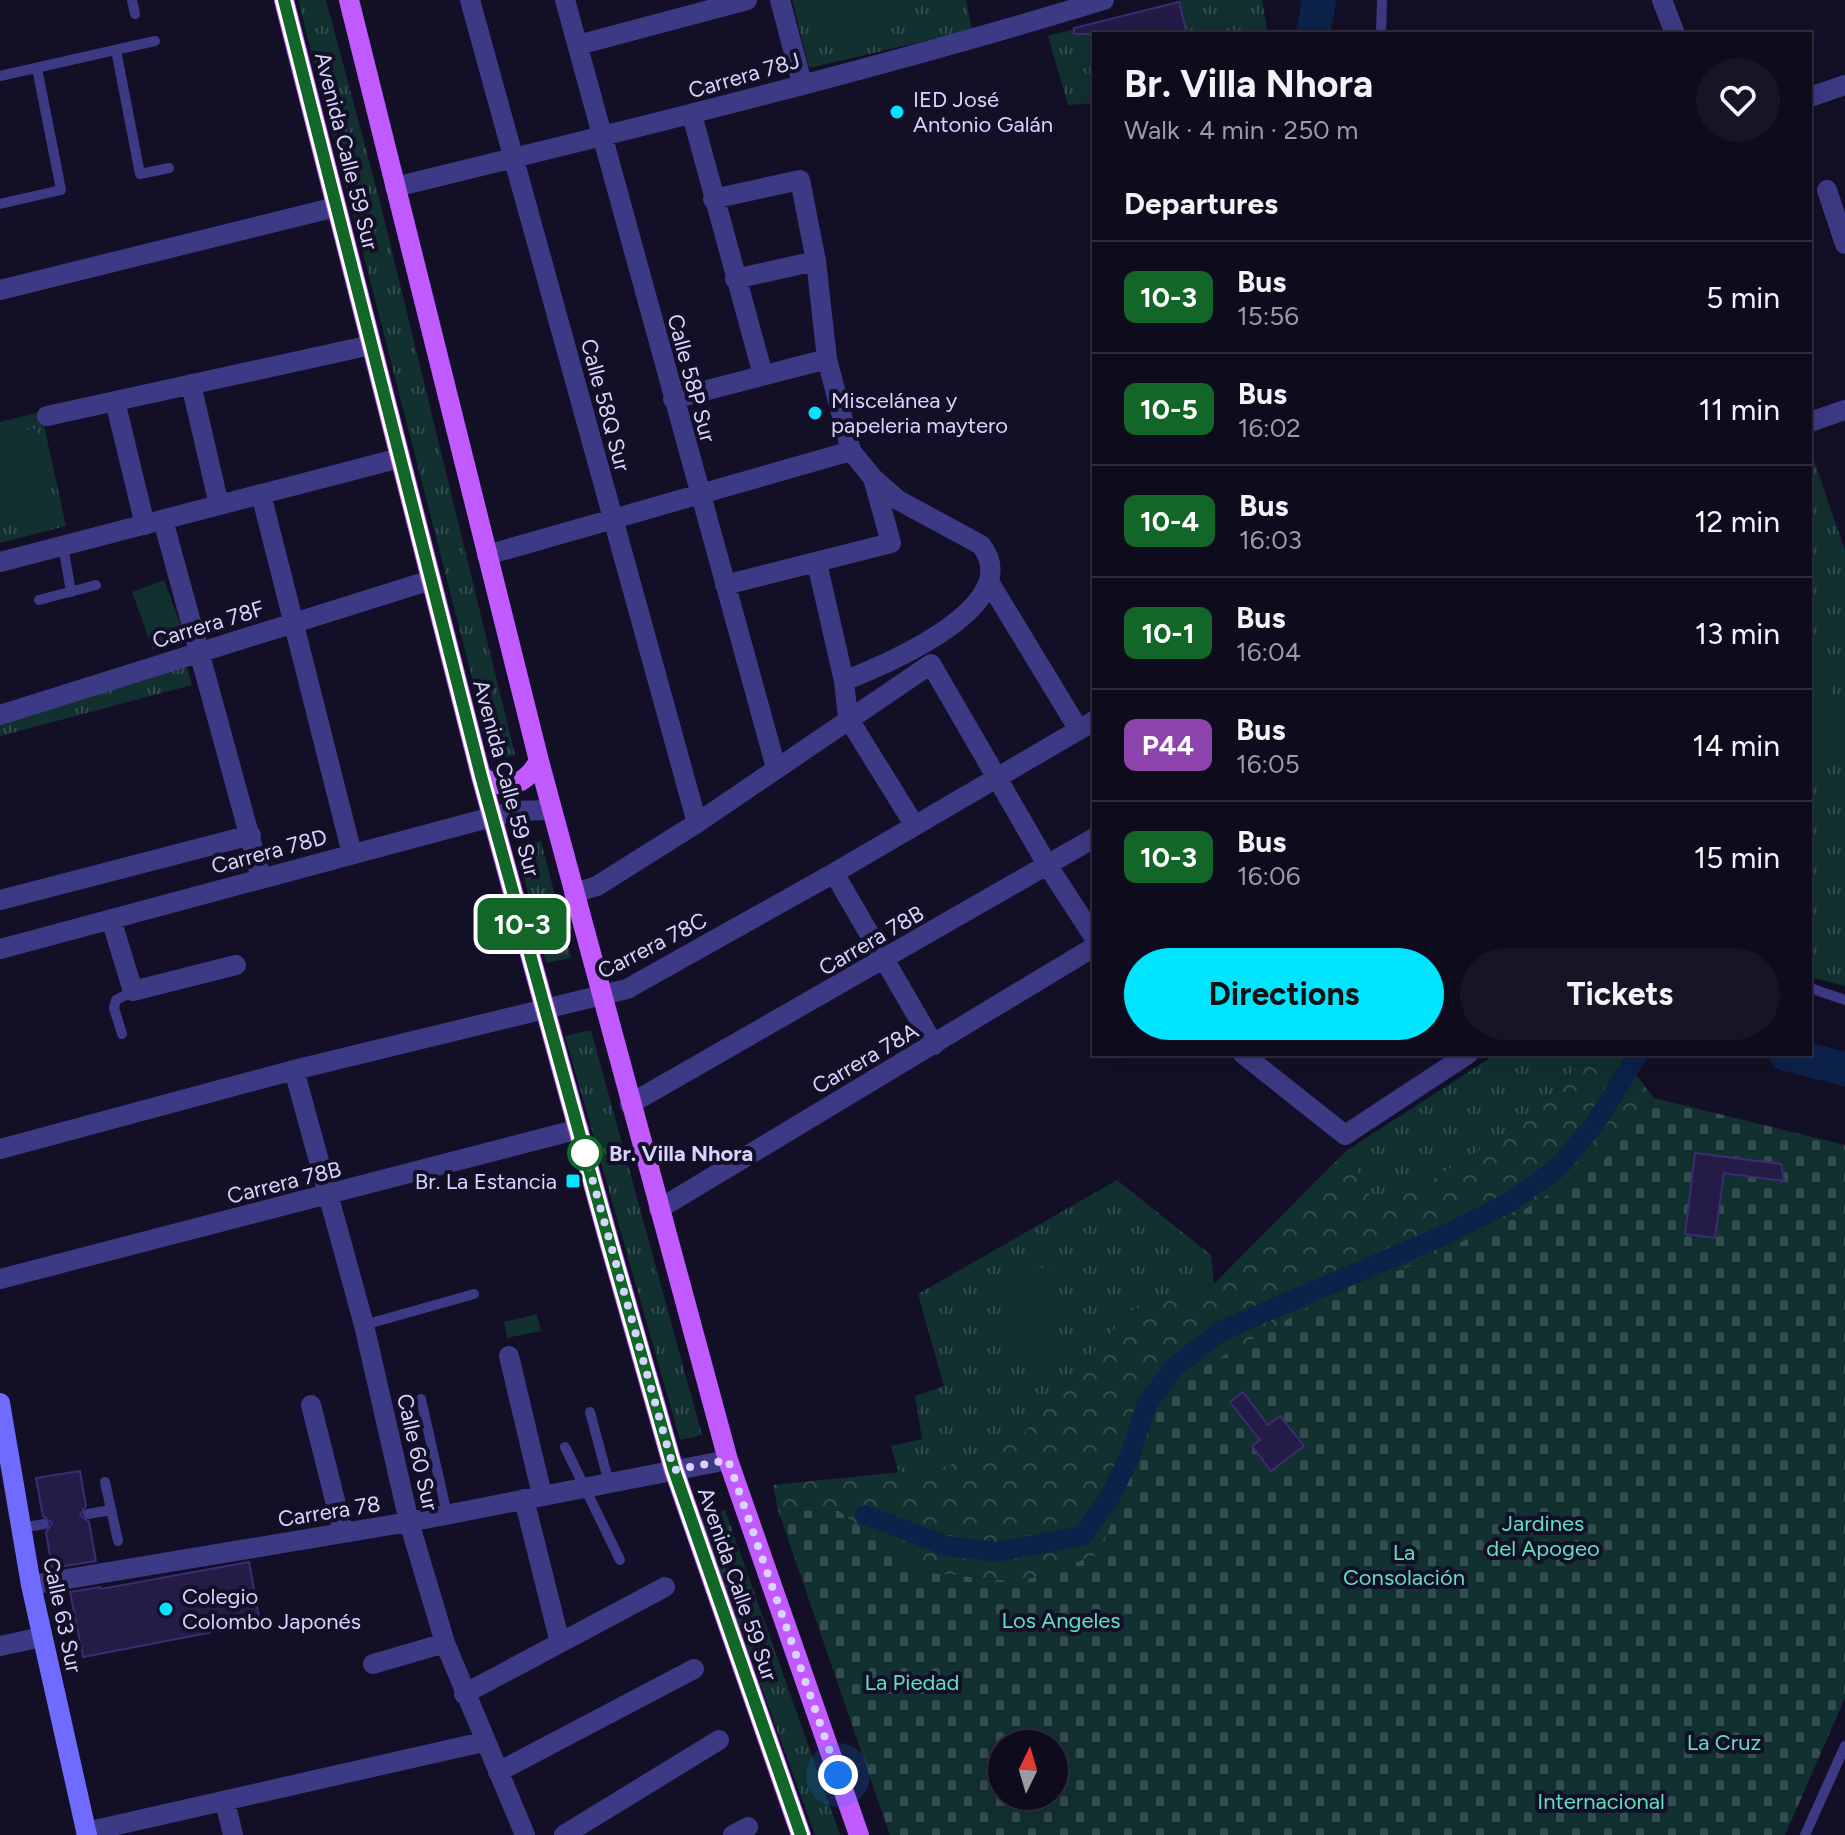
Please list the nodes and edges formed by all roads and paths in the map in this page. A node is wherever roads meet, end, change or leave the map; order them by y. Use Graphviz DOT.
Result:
graph roads {
  1 [pos="132,0"];
  2 [pos="284,0"];
  3 [pos="470,0"];
  4 [pos="565,0"];
  5 [pos="747,0"];
  6 [pos="780,0"];
  7 [pos="1104,0"];
  8 [pos="1382,0"];
  9 [pos="1662,0"];
  10 [pos="354,1"];
  11 [pos="135,14"];
  12 [pos="1381,32"];
  13 [pos="1674,32"];
  14 [pos="155,41"];
  15 [pos="578,45"];
  16 [pos="116,50"];
  17 [pos="37,68"];
  18 [pos="0,76"];
  19 [pos="802,83"];
  20 [pos="1845,85"];
  21 [pos="1812,96"];
  22 [pos="692,115"];
  23 [pos="601,137"];
  24 [pos="513,159"];
  25 [pos="169,168"];
  26 [pos="395,187"];
  27 [pos="1827,190"];
  28 [pos="713,199"];
  29 [pos="0,204"];
  30 [pos="336,207"];
  31 [pos="1845,244"];
  32 [pos="816,261"];
  33 [pos="735,279"];
  34 [pos="0,290"];
  35 [pos="371,345"];
  36 [pos="827,359"];
  37 [pos="763,375"];
  38 [pos="191,384"];
  39 [pos="673,399"];
  40 [pos="115,401"];
  41 [pos="1845,410"];
  42 [pos="47,416"];
  43 [pos="1812,421"];
  44 [pos="851,451"];
  45 [pos="400,458"];
  46 [pos="873,478"];
  47 [pos="698,493"];
  48 [pos="261,494"];
  49 [pos="219,505"];
  50 [pos="612,518"];
  51 [pos="154,522"];
  52 [pos="63,546"];
  53 [pos="487,555"];
  54 [pos="0,562"];
  55 [pos="817,563"];
  56 [pos="431,580"];
  57 [pos="96,585"];
  58 [pos="725,585"];
  59 [pos="991,585"];
  60 [pos="71,592"];
  61 [pos="39,600"];
  62 [pos="294,622"];
  63 [pos="199,652"];
  64 [pos="891,662"];
  65 [pos="902,680"];
  66 [pos="844,681"];
  67 [pos="0,715"];
  68 [pos="848,718"];
  69 [pos="1086,725"];
  70 [pos="539,761"];
  71 [pos="776,768"];
  72 [pos="481,776"];
  73 [pos="998,779"];
  74 [pos="551,810"];
  75 [pos="492,816"];
  76 [pos="697,823"];
  77 [pos="915,826"];
  78 [pos="251,835"];
  79 [pos="1092,839"];
  80 [pos="352,854"];
  81 [pos="1048,866"];
  82 [pos="834,873"];
  83 [pos="261,878"];
  84 [pos="574,893"];
  85 [pos="0,900"];
  86 [pos="111,919"];
  87 [pos="1092,934"];
  88 [pos="0,949"];
  89 [pos="1092,949"];
  90 [pos="885,959"];
  91 [pos="236,965"];
  92 [pos="1812,989"];
  93 [pos="133,991"];
  94 [pos="601,998"];
  95 [pos="1845,1000"];
  96 [pos="546,1011"];
  97 [pos="122,1034"];
  98 [pos="934,1045"];
  99 [pos="1465,1056"];
  100 [pos="1250,1060"];
  101 [pos="294,1070"];
  102 [pos="630,1104"];
  103 [pos="579,1129"];
  104 [pos="0,1149"];
  105 [pos="328,1196"];
  106 [pos="659,1209"];
  107 [pos="0,1279"];
  108 [pos="474,1294"];
  109 [pos="364,1325"];
  110 [pos="509,1356"];
  111 [pos="421,1399"];
  112 [pos="0,1403"];
  113 [pos="311,1405"];
  114 [pos="590,1412"];
  115 [pos="565,1447"];
  116 [pos="728,1460"];
  117 [pos="674,1470"];
  118 [pos="105,1482"];
  119 [pos="609,1483"];
  120 [pos="585,1487"];
  121 [pos="533,1497"];
  122 [pos="111,1510"];
  123 [pos="88,1514"];
  124 [pos="447,1514"];
  125 [pos="409,1522"];
  126 [pos="44,1524"];
  127 [pos="21,1528"];
  128 [pos="343,1532"];
  129 [pos="118,1541"];
  130 [pos="620,1560"];
  131 [pos="31,1585"];
  132 [pos="665,1587"];
  133 [pos="42,1637"];
  134 [pos="445,1643"];
  135 [pos="560,1643"];
  136 [pos="0,1646"];
  137 [pos="373,1664"];
  138 [pos="694,1669"];
  139 [pos="464,1694"];
  140 [pos="719,1740"];
  141 [pos="483,1742"];
  142 [pos="1845,1746"];
  143 [pos="498,1772"];
  144 [pos="225,1801"];
  145 [pos="82,1834"];
  146 [pos="233,1835"];
  147 [pos="525,1835"];
  148 [pos="564,1835"];
  149 [pos="801,1835"];
  150 [pos="859,1835"];
  151 [pos="1805,1835"];
  1 -- 11 [label="lane"];
  2 -- 30 [label="main road, Avenida Calle 59 Sur"];
  3 -- 24 [label="street, Calle 58Q Sur"];
  4 -- 15 [label="street, Calle 58P Sur"];
  5 -- 15 [label="street"];
  6 -- 19 [label="street"];
  7 -- 19 [label="street, Carrera 78J"];
  8 -- 12 [label="lane"];
  9 -- 13 [label="street"];
  10 -- 26 [label="main road, Avenida Calle 59 Sur"];
  14 -- 16 [label="lane"];
  15 -- 23 [label="street, Calle 58P Sur"];
  16 -- 17 [label="lane"];
  16 -- 25 [label="lane"];
  17 -- 18 [label="lane"];
  17 -- 29 [label="lane"];
  19 -- 22 [label="street, Carrera 78J"];
  20 -- 21 [label="street"];
  22 -- 23 [label="street, Carrera 78J"];
  22 -- 28 [label="street"];
  23 -- 24 [label="street, Carrera 78J"];
  23 -- 39 [label="street, Calle 58P Sur"];
  24 -- 26 [label="street, Carrera 78J"];
  24 -- 50 [label="street, Calle 58Q Sur"];
  26 -- 53 [label="main road, Avenida Calle 59 Sur"];
  27 -- 31 [label="street"];
  28 -- 32 [label="street"];
  28 -- 33 [label="street"];
  30 -- 34 [label="street"];
  30 -- 35 [label="main road, Avenida Calle 59 Sur"];
  32 -- 33 [label="street"];
  32 -- 36 [label="street"];
  33 -- 37 [label="street"];
  35 -- 38 [label="street"];
  35 -- 45 [label="main road, Avenida Calle 59 Sur"];
  36 -- 37 [label="street"];
  36 -- 44 [label="street"];
  37 -- 39 [label="street"];
  38 -- 40 [label="street"];
  38 -- 49 [label="street"];
  39 -- 47 [label="street, Calle 58P Sur"];
  40 -- 42 [label="street"];
  40 -- 51 [label="street"];
  41 -- 43 [label="street"];
  44 -- 46 [label="street"];
  44 -- 47 [label="street"];
  45 -- 48 [label="street"];
  45 -- 56 [label="main road, Avenida Calle 59 Sur"];
  46 -- 55 [label="street"];
  46 -- 59 [label="street"];
  47 -- 50 [label="street"];
  47 -- 58 [label="street, Calle 58P Sur"];
  48 -- 49 [label="street"];
  48 -- 62 [label="street"];
  49 -- 51 [label="street"];
  50 -- 53 [label="street"];
  50 -- 76 [label="street, Calle 58Q Sur"];
  51 -- 52 [label="street"];
  51 -- 63 [label="street"];
  52 -- 54 [label="street"];
  52 -- 60 [label="lane"];
  53 -- 70 [label="main road, Avenida Calle 59 Sur"];
  55 -- 58 [label="street"];
  55 -- 66 [label="street"];
  56 -- 62 [label="street, Carrera 78F"];
  56 -- 72 [label="main road, Avenida Calle 59 Sur"];
  57 -- 60 [label="lane"];
  58 -- 71 [label="street, Calle 58P Sur"];
  59 -- 64 [label="street"];
  59 -- 69 [label="street"];
  60 -- 61 [label="lane"];
  62 -- 63 [label="street, Carrera 78F"];
  62 -- 80 [label="street"];
  63 -- 67 [label="street, Carrera 78F"];
  63 -- 78 [label="street"];
  64 -- 65 [label="street"];
  64 -- 66 [label="street"];
  65 -- 68 [label="street"];
  65 -- 73 [label="street"];
  66 -- 68 [label="street"];
  68 -- 71 [label="street"];
  68 -- 77 [label="street"];
  69 -- 73 [label="street, Carrera 78C"];
  70 -- 72 [label="main road"];
  70 -- 74 [label="main road, Avenida Calle 59 Sur"];
  71 -- 76 [label="street"];
  72 -- 75 [label="main road, Avenida Calle 59 Sur"];
  73 -- 77 [label="street, Carrera 78C"];
  73 -- 81 [label="street"];
  74 -- 75 [label="street, Carrera 78D"];
  74 -- 84 [label="main road, Avenida Calle 59 Sur"];
  75 -- 80 [label="street, Carrera 78D"];
  75 -- 96 [label="main road, Avenida Calle 59 Sur"];
  76 -- 84 [label="street"];
  77 -- 82 [label="street, Carrera 78C"];
  78 -- 83 [label="street"];
  78 -- 85 [label="street"];
  79 -- 81 [label="street, Carrera 78B"];
  80 -- 83 [label="street, Carrera 78D"];
  81 -- 87 [label="street"];
  81 -- 90 [label="street, Carrera 78B"];
  82 -- 90 [label="street"];
  82 -- 94 [label="street, Carrera 78C"];
  83 -- 86 [label="street, Carrera 78D"];
  84 -- 94 [label="main road, Avenida Calle 59 Sur"];
  86 -- 88 [label="street, Carrera 78D"];
  86 -- 93 [label="street"];
  89 -- 98 [label="street, Carrera 78A"];
  90 -- 98 [label="street"];
  90 -- 102 [label="street, Carrera 78B"];
  91 -- 93 [label="street"];
  92 -- 95 [label="lane"];
  93 -- 97 [label="lane"];
  94 -- 96 [label="street, Carrera 78C"];
  94 -- 102 [label="main road, Avenida Calle 59 Sur"];
  96 -- 101 [label="street, Carrera 78C"];
  96 -- 103 [label="main road, Avenida Calle 59 Sur"];
  98 -- 106 [label="street, Carrera 78A"];
  99 -- 100 [label="street"];
  101 -- 104 [label="street, Carrera 78C"];
  101 -- 105 [label="street, Calle 60 Sur"];
  102 -- 106 [label="main road, Avenida Calle 59 Sur"];
  103 -- 105 [label="street, Carrera 78B"];
  103 -- 117 [label="main road, Avenida Calle 59 Sur"];
  105 -- 107 [label="street, Carrera 78B"];
  105 -- 109 [label="street, Calle 60 Sur"];
  106 -- 116 [label="main road, Avenida Calle 59 Sur"];
  108 -- 109 [label="lane"];
  109 -- 125 [label="street, Calle 60 Sur"];
  110 -- 121 [label="street"];
  111 -- 124 [label="lane"];
  112 -- 127 [label="main road, Calle 63 Sur"];
  113 -- 128 [label="street"];
  114 -- 119 [label="lane"];
  115 -- 120 [label="lane"];
  116 -- 117 [label="street, Carrera 78"];
  116 -- 150 [label="main road, Avenida Calle 59 Sur"];
  117 -- 119 [label="street, Carrera 78"];
  117 -- 149 [label="main road, Avenida Calle 59 Sur"];
  118 -- 122 [label="lane"];
  119 -- 120 [label="street, Carrera 78"];
  120 -- 121 [label="street, Carrera 78"];
  120 -- 130 [label="lane"];
  121 -- 124 [label="street, Carrera 78"];
  121 -- 135 [label="street"];
  122 -- 123 [label="lane"];
  122 -- 129 [label="lane"];
  124 -- 125 [label="street, Carrera 78"];
  125 -- 128 [label="street, Carrera 78"];
  125 -- 134 [label="street, Calle 60 Sur"];
  126 -- 127 [label="lane"];
  127 -- 131 [label="main road, Calle 63 Sur"];
  128 -- 131 [label="street, Carrera 78"];
  131 -- 133 [label="main road, Calle 63 Sur"];
  132 -- 135 [label="street"];
  133 -- 136 [label="street"];
  133 -- 145 [label="main road, Calle 63 Sur"];
  134 -- 137 [label="street"];
  134 -- 139 [label="street, Calle 60 Sur"];
  135 -- 139 [label="street"];
  138 -- 143 [label="street"];
  139 -- 141 [label="street, Calle 60 Sur"];
  140 -- 148 [label="street"];
  141 -- 143 [label="street, Calle 60 Sur"];
  141 -- 144 [label="street"];
  142 -- 151 [label="lane"];
  143 -- 147 [label="street, Calle 60 Sur"];
  144 -- 145 [label="street"];
  144 -- 146 [label="street"];
}
